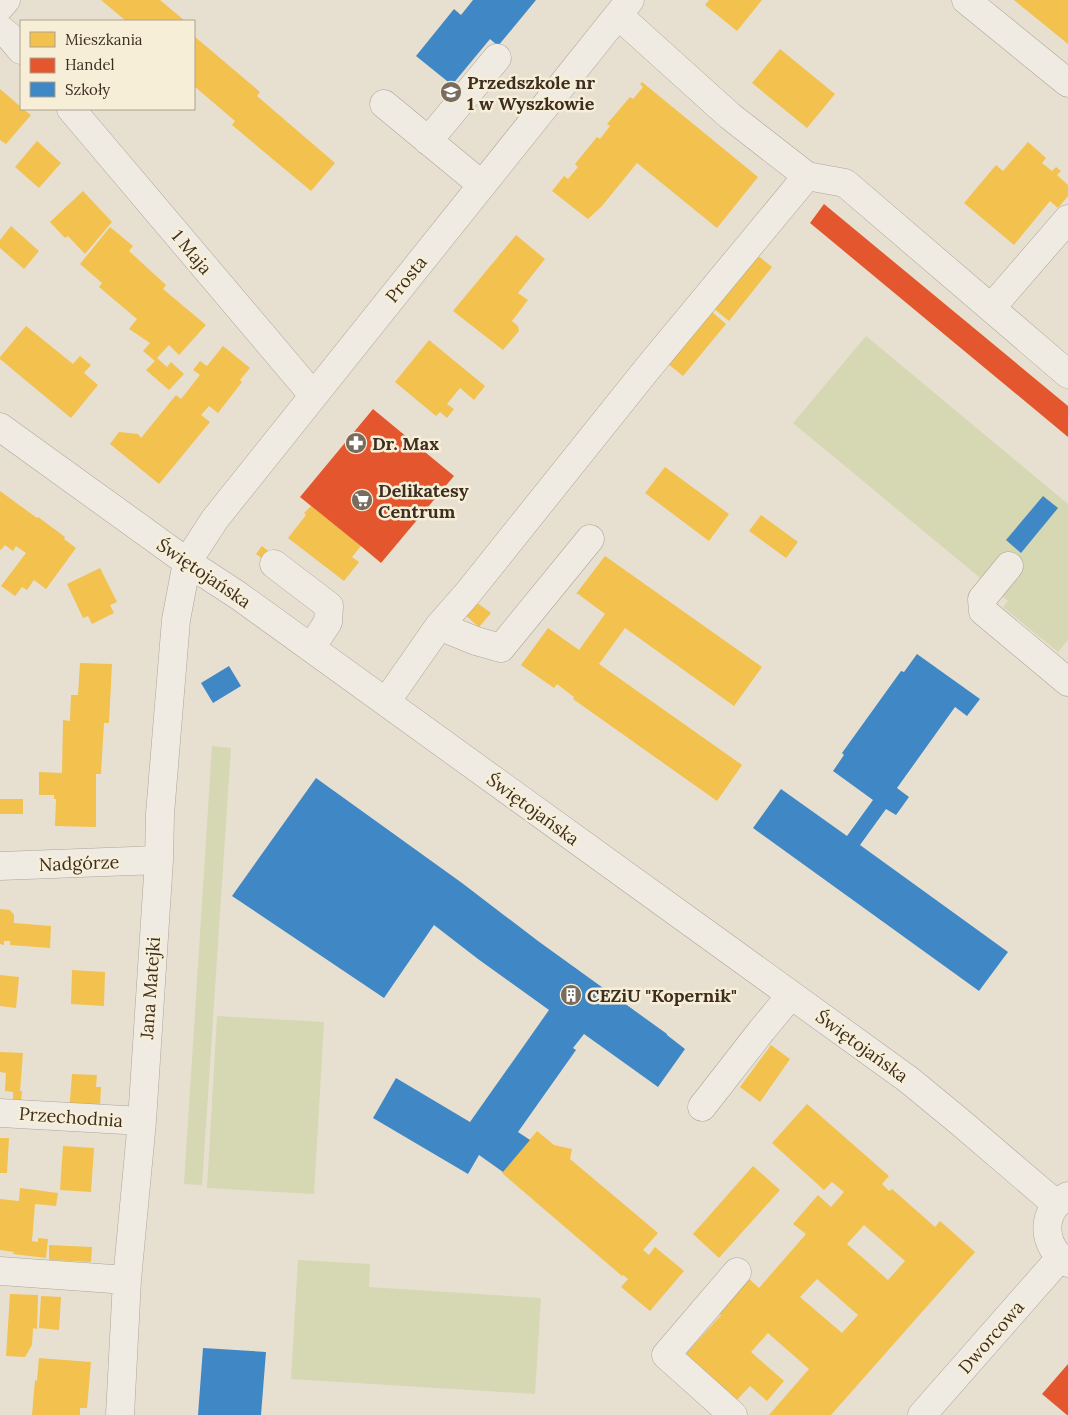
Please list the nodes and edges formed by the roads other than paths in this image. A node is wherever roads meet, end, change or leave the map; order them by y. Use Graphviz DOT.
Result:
graph roads {
  1 [pos="6,0"];
  2 [pos="966,0"];
  3 [pos="624,7"];
  4 [pos="0,8"];
  5 [pos="0,29"];
  6 [pos="20,49"];
  7 [pos="497,58"];
  8 [pos="1068,83"];
  9 [pos="384,104"];
  10 [pos="71,110"];
  11 [pos="428,141"];
  12 [pos="807,176"];
  13 [pos="482,185"];
  14 [pos="1068,218"];
  15 [pos="991,308"];
  16 [pos="1068,374"];
  17 [pos="313,395"];
  18 [pos="0,427"];
  19 [pos="590,539"];
  20 [pos="187,562"];
  21 [pos="274,564"];
  22 [pos="1009,566"];
  23 [pos="439,626"];
  24 [pos="311,648"];
  25 [pos="1068,682"];
  26 [pos="386,702"];
  27 [pos="159,860"];
  28 [pos="0,866"];
  29 [pos="791,995"];
  30 [pos="702,1107"];
  31 [pos="0,1113"];
  32 [pos="142,1121"];
  33 [pos="1062,1200"];
  34 [pos="1064,1260"];
  35 [pos="0,1270"];
  36 [pos="737,1272"];
  37 [pos="127,1280"];
  38 [pos="120,1415"];
  39 [pos="733,1415"];
  40 [pos="922,1415"];
  1 -- 4 [label="street"];
  2 -- 8 [label="street"];
  3 -- 12 [label="street"];
  3 -- 13 [label="street, Prosta"];
  5 -- 6 [label="street"];
  7 -- 11 [label="street"];
  9 -- 11 [label="street"];
  10 -- 17 [label="street, 1 Maja"];
  11 -- 13 [label="street"];
  12 -- 15 [label="street"];
  12 -- 23 [label="street"];
  13 -- 17 [label="street, Prosta"];
  14 -- 15 [label="street"];
  15 -- 16 [label="street"];
  17 -- 20 [label="street, Prosta"];
  18 -- 20 [label="street, Świętojańska"];
  19 -- 23 [label="street"];
  20 -- 24 [label="street, Świętojańska"];
  20 -- 27 [label="street, Jana Matejki"];
  21 -- 24 [label="street"];
  22 -- 25 [label="street"];
  23 -- 26 [label="street"];
  24 -- 26 [label="street, Świętojańska"];
  26 -- 29 [label="street, Świętojańska"];
  27 -- 28 [label="street, Nadgórze"];
  27 -- 32 [label="street, Jana Matejki"];
  29 -- 30 [label="street"];
  29 -- 33 [label="street, Świętojańska"];
  31 -- 32 [label="street, Przechodnia"];
  32 -- 37 [label="street, Jana Matejki"];
  33 -- 34 [label="street"];
  34 -- 40 [label="street, Dworcowa"];
  35 -- 37 [label="street"];
  36 -- 39 [label="street"];
  37 -- 38 [label="street, Jana Matejki"];
}
